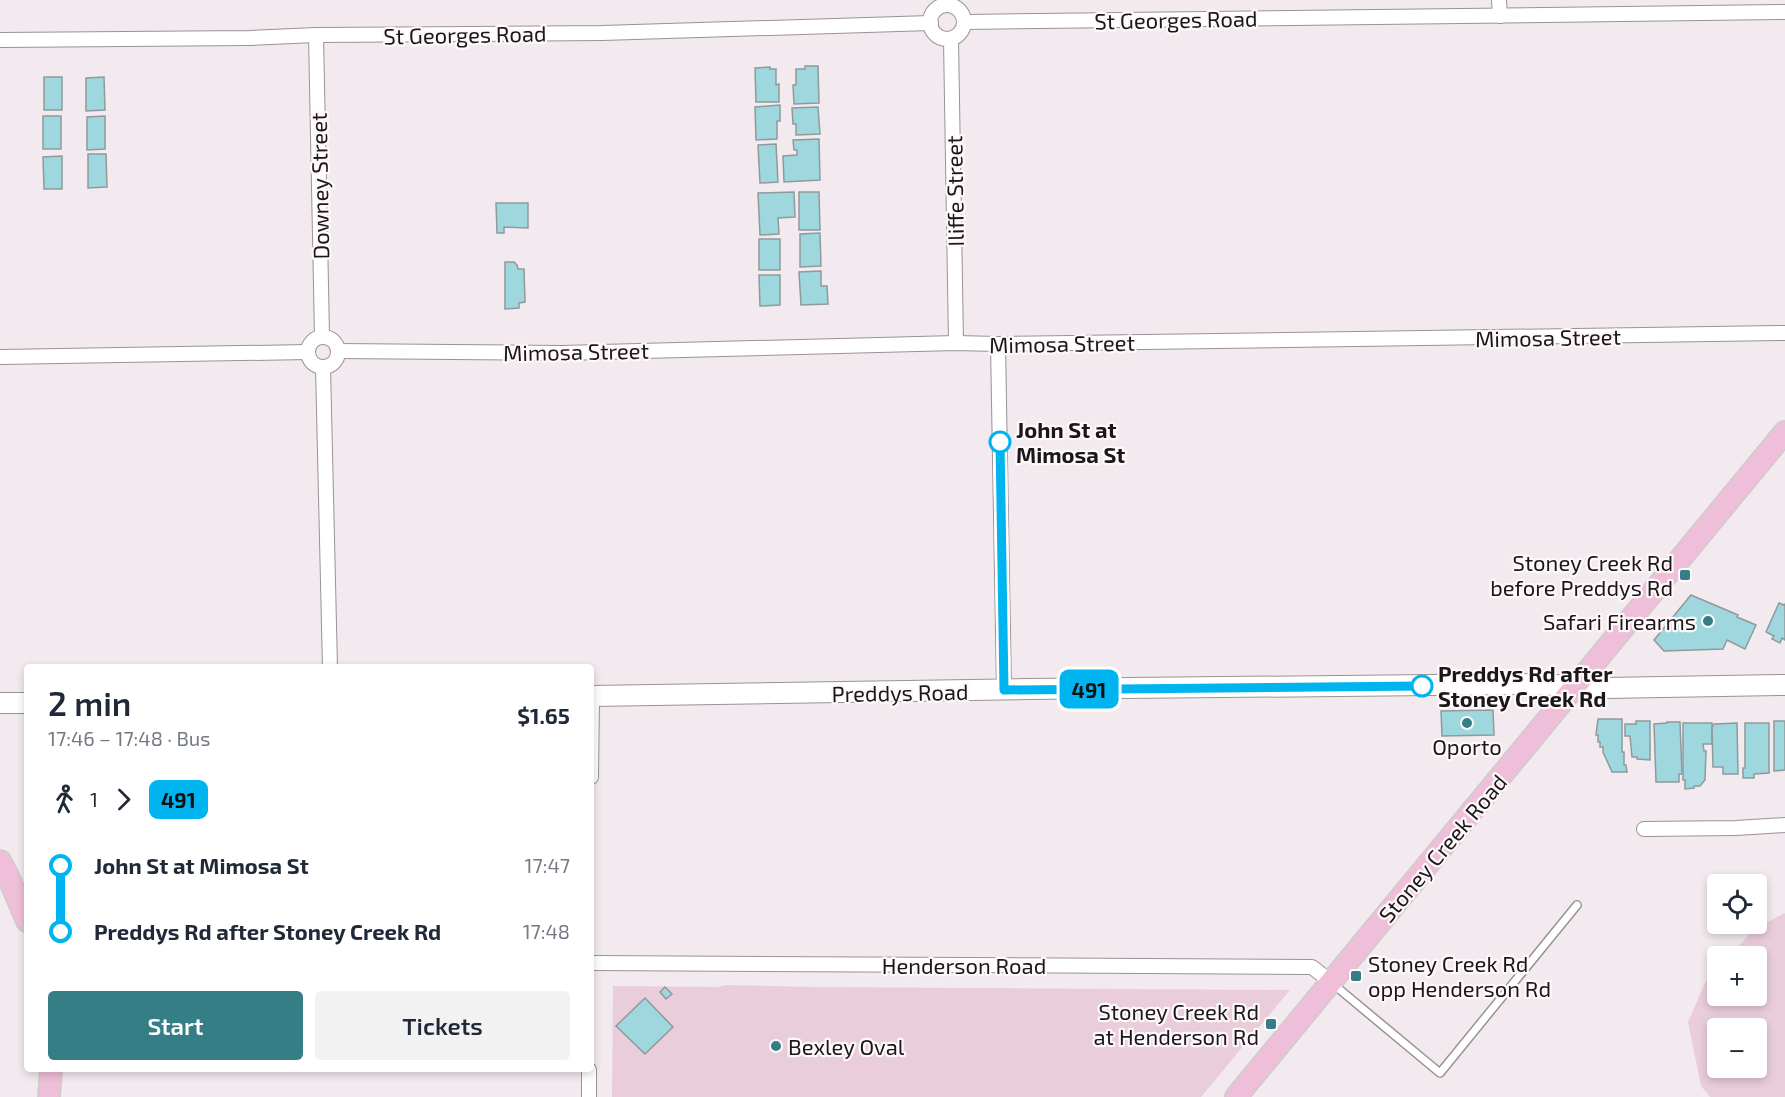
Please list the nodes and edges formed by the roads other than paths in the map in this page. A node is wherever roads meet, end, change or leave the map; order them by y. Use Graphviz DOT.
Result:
graph roads {
  1 [pos="1499,0"];
  2 [pos="947,3"];
  3 [pos="1785,12"];
  4 [pos="1500,16"];
  5 [pos="964,22"];
  6 [pos="931,23"];
  7 [pos="316,35"];
  8 [pos="951,39"];
  9 [pos="0,40"];
  10 [pos="1785,333"];
  11 [pos="322,336"];
  12 [pos="956,343"];
  13 [pos="998,344"];
  14 [pos="338,351"];
  15 [pos="308,352"];
  16 [pos="0,357"];
  17 [pos="323,367"];
  18 [pos="1785,432"];
  19 [pos="330,664"];
  20 [pos="1785,685"];
  21 [pos="1577,686"];
  22 [pos="1004,690"];
  23 [pos="594,696"];
  24 [pos="0,703"];
  25 [pos="24,703"];
  26 [pos="1785,825"];
  27 [pos="1644,829"];
  28 [pos="0,861"];
  29 [pos="1577,905"];
  30 [pos="24,914"];
  31 [pos="594,963"];
  32 [pos="1331,982"];
  33 [pos="51,1072"];
  34 [pos="589,1072"];
  35 [pos="49,1097"];
  36 [pos="589,1097"];
  37 [pos="1236,1097"];
  1 -- 4 [label="street"];
  2 -- 5 [label="street"];
  2 -- 6 [label="street"];
  3 -- 4 [label="street, St Georges Road"];
  4 -- 5 [label="street, St Georges Road"];
  5 -- 8 [label="street"];
  6 -- 7 [label="street, St Georges Road"];
  6 -- 8 [label="street"];
  7 -- 9 [label="street, St Georges Road"];
  7 -- 11 [label="street, Downey Street"];
  8 -- 12 [label="street, Iliffe Street"];
  10 -- 13 [label="street, Mimosa Street"];
  11 -- 14 [label="street"];
  11 -- 15 [label="street"];
  12 -- 13 [label="street, Mimosa Street"];
  12 -- 14 [label="street, Mimosa Street"];
  13 -- 22 [label="street"];
  14 -- 17 [label="street"];
  15 -- 16 [label="street"];
  15 -- 17 [label="street"];
  17 -- 19 [label="street"];
  18 -- 21 [label="main road, Stoney Creek Road"];
  20 -- 21 [label="main road, Preddys Road"];
  21 -- 22 [label="main road, Preddys Road"];
  21 -- 32 [label="main road, Stoney Creek Road"];
  22 -- 23 [label="main road, Preddys Road"];
  24 -- 25 [label="main road"];
  26 -- 27 [label="street"];
  28 -- 30 [label="main road"];
  29 -- 32 [label="lane"];
  31 -- 32 [label="street, Henderson Road"];
  32 -- 37 [label="main road, Stoney Creek Road"];
  33 -- 35 [label="main road"];
  34 -- 36 [label="street"];
}
